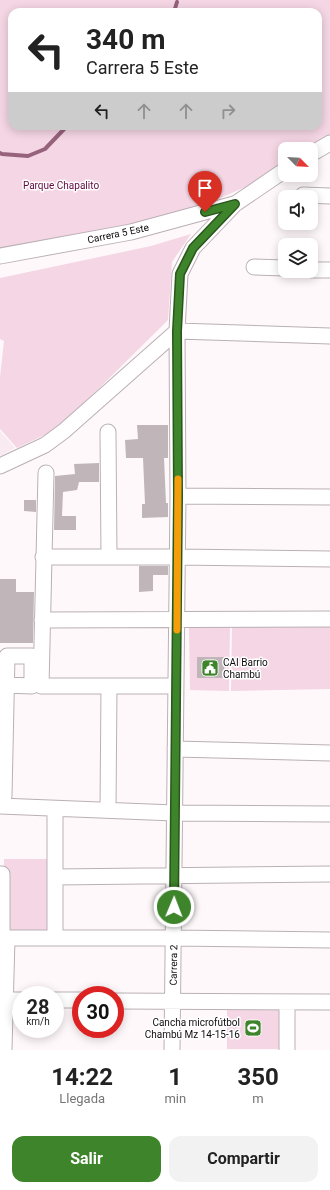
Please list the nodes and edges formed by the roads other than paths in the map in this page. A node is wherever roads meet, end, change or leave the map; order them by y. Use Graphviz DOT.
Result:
graph roads {
  1 [pos="330,143"];
  2 [pos="318,150"];
  3 [pos="278,175"];
  4 [pos="318,196"];
  5 [pos="330,196"];
  6 [pos="235,204"];
  7 [pos="0,256"];
  8 [pos="254,267"];
  9 [pos="278,268"];
  10 [pos="318,270"];
  11 [pos="330,270"];
  12 [pos="177,331"];
  13 [pos="330,336"];
  14 [pos="108,432"];
  15 [pos="0,466"];
  16 [pos="46,473"];
  17 [pos="178,496"];
  18 [pos="330,497"];
  19 [pos="43,557"];
  20 [pos="110,557"];
  21 [pos="177,557"];
  22 [pos="330,559"];
  23 [pos="330,619"];
  24 [pos="42,620"];
  25 [pos="177,620"];
  26 [pos="0,648"];
  27 [pos="41,648"];
  28 [pos="4,682"];
  29 [pos="109,686"];
  30 [pos="176,686"];
  31 [pos="3,713"];
  32 [pos="175,750"];
  33 [pos="330,753"];
  34 [pos="0,798"];
  35 [pos="55,809"];
  36 [pos="108,810"];
  37 [pos="174,813"];
  38 [pos="330,814"];
  39 [pos="0,874"];
  40 [pos="330,874"];
  41 [pos="174,876"];
  42 [pos="55,877"];
  43 [pos="3,938"];
  44 [pos="55,938"];
  45 [pos="173,938"];
  46 [pos="330,940"];
  47 [pos="5,1000"];
  48 [pos="12,1000"];
  49 [pos="124,1000"];
  50 [pos="172,1001"];
  51 [pos="287,1002"];
  52 [pos="330,1002"];
  53 [pos="4,1050"];
  54 [pos="172,1050"];
  55 [pos="287,1050"];
  1 -- 2 [label="street"];
  3 -- 6 [label="street"];
  4 -- 5 [label="street"];
  6 -- 7 [label="street, Carrera 5 Este"];
  6 -- 12 [label="street, Carrera 2"];
  8 -- 9 [label="street"];
  10 -- 11 [label="street"];
  12 -- 13 [label="street"];
  12 -- 15 [label="street"];
  12 -- 17 [label="street, Carrera 2"];
  14 -- 20 [label="street"];
  16 -- 19 [label="street"];
  17 -- 18 [label="street"];
  17 -- 21 [label="street, Carrera 2"];
  19 -- 20 [label="street"];
  19 -- 24 [label="street"];
  20 -- 21 [label="street"];
  21 -- 22 [label="street"];
  21 -- 25 [label="street, Carrera 2"];
  23 -- 25 [label="street"];
  24 -- 25 [label="street"];
  24 -- 27 [label="street"];
  25 -- 30 [label="street, Carrera 2"];
  26 -- 27 [label="street"];
  27 -- 29 [label="street"];
  28 -- 31 [label="street"];
  29 -- 30 [label="street"];
  29 -- 36 [label="street"];
  30 -- 32 [label="street, Carrera 2"];
  31 -- 34 [label="street"];
  32 -- 33 [label="street"];
  32 -- 37 [label="street, Carrera 2"];
  34 -- 35 [label="street"];
  35 -- 36 [label="street"];
  35 -- 42 [label="street"];
  36 -- 37 [label="street"];
  37 -- 38 [label="street"];
  37 -- 41 [label="street, Carrera 2"];
  39 -- 43 [label="street"];
  40 -- 41 [label="street"];
  41 -- 42 [label="street"];
  41 -- 45 [label="street, Carrera 2"];
  42 -- 44 [label="street"];
  43 -- 44 [label="street"];
  43 -- 47 [label="street"];
  44 -- 45 [label="street"];
  45 -- 46 [label="street"];
  45 -- 50 [label="street, Carrera 2"];
  47 -- 48 [label="street"];
  47 -- 53 [label="street"];
  49 -- 50 [label="street"];
  50 -- 51 [label="street"];
  50 -- 54 [label="street, Carrera 2"];
  51 -- 52 [label="street"];
  51 -- 55 [label="street"];
}
